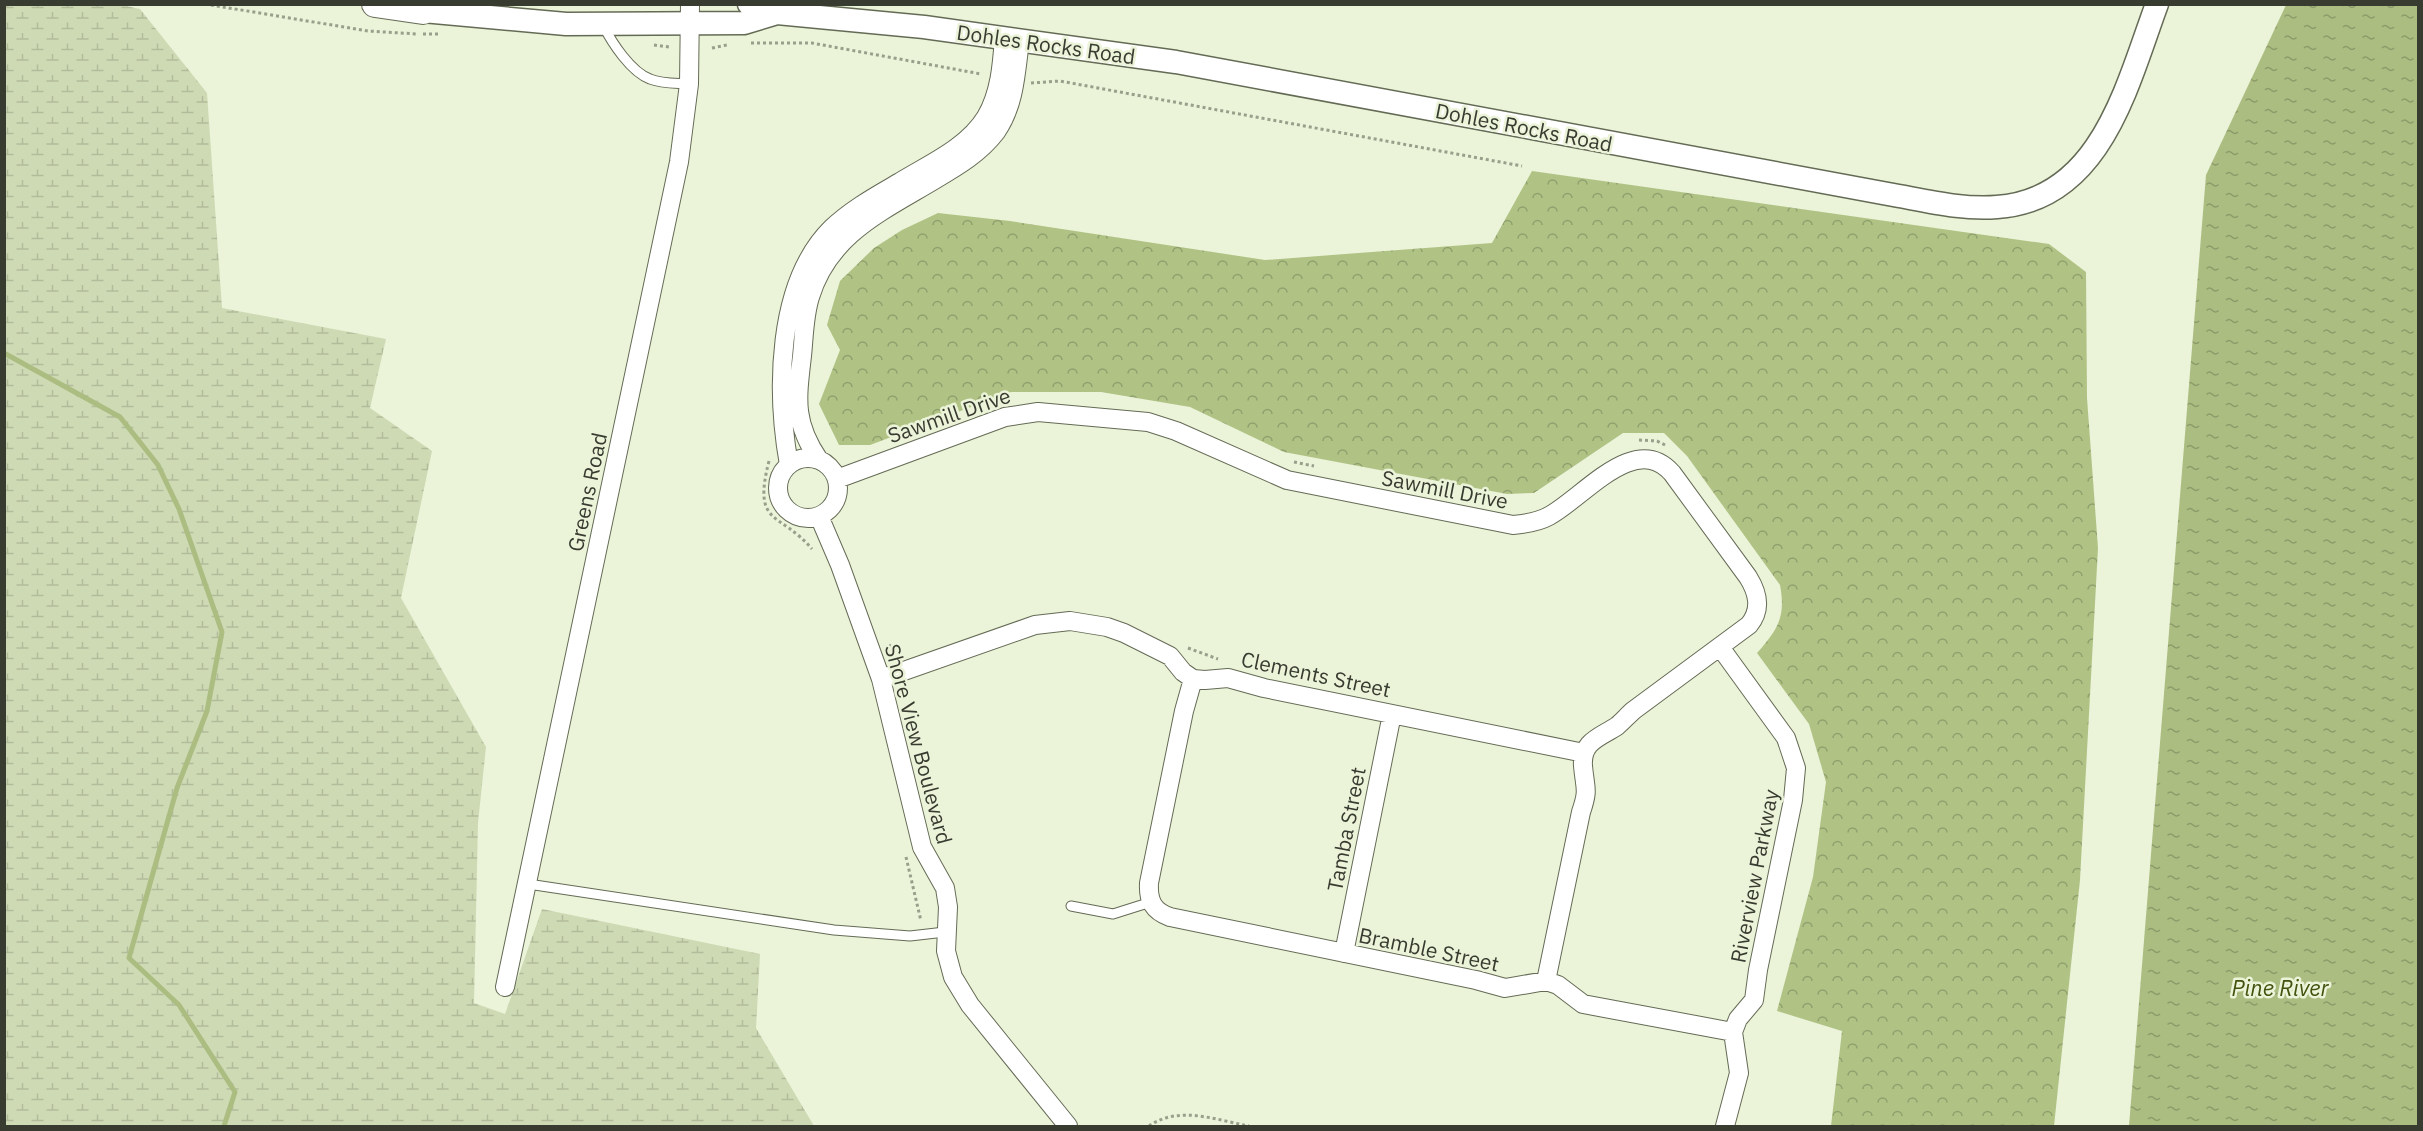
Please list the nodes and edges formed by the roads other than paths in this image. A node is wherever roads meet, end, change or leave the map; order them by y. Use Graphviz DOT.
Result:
graph roads {
  1 [pos="375,4"];
  2 [pos="749,4"];
  3 [pos="2157,4"];
  4 [pos="423,8"];
  5 [pos="777,13"];
  6 [pos="689,14"];
  7 [pos="602,24"];
  8 [pos="1012,39"];
  9 [pos="688,84"];
  10 [pos="819,460"];
  11 [pos="789,465"];
  12 [pos="837,479"];
  13 [pos="819,516"];
  14 [pos="1720,647"];
  15 [pos="881,679"];
  16 [pos="1193,679"];
  17 [pos="1392,714"];
  18 [pos="1584,753"];
  19 [pos="528,884"];
  20 [pos="1151,902"];
  21 [pos="1071,906"];
  22 [pos="945,932"];
  23 [pos="1344,953"];
  24 [pos="1546,981"];
  25 [pos="505,987"];
  26 [pos="1733,1032"];
  27 [pos="1068,1126"];
  28 [pos="1725,1126"];
  1 -- 4 [label="main road, Dohles Rocks Road"];
  2 -- 5 [label="street, Dohles Rocks Road"];
  3 -- 8 [label="street, Dohles Rocks Road"];
  4 -- 7 [label="street, Dohles Rocks Road"];
  5 -- 6 [label="street, Dohles Rocks Road"];
  5 -- 8 [label="street, Dohles Rocks Road"];
  6 -- 7 [label="street, Dohles Rocks Road"];
  6 -- 9 [label="street, Greens Road"];
  7 -- 9 [label="lane"];
  8 -- 10 [label="street"];
  8 -- 11 [label="street"];
  9 -- 19 [label="street, Greens Road"];
  10 -- 11 [label="street"];
  10 -- 12 [label="street"];
  11 -- 13 [label="street"];
  12 -- 13 [label="street"];
  12 -- 14 [label="street, Sawmill Drive"];
  13 -- 15 [label="street, Shore View Boulevard"];
  14 -- 18 [label="street, Sawmill Drive"];
  14 -- 26 [label="street, Riverview Parkway"];
  15 -- 16 [label="street"];
  15 -- 22 [label="street, Shore View Boulevard"];
  16 -- 17 [label="street, Clements Street"];
  16 -- 20 [label="street"];
  17 -- 18 [label="street, Clements Street"];
  17 -- 23 [label="street, Tamba Street"];
  18 -- 24 [label="street"];
  19 -- 22 [label="lane"];
  19 -- 25 [label="street, Greens Road"];
  20 -- 21 [label="lane"];
  20 -- 23 [label="street, Bramble Street"];
  22 -- 27 [label="street, Shore View Boulevard"];
  23 -- 24 [label="street, Bramble Street"];
  24 -- 26 [label="street"];
  26 -- 28 [label="street"];
}
